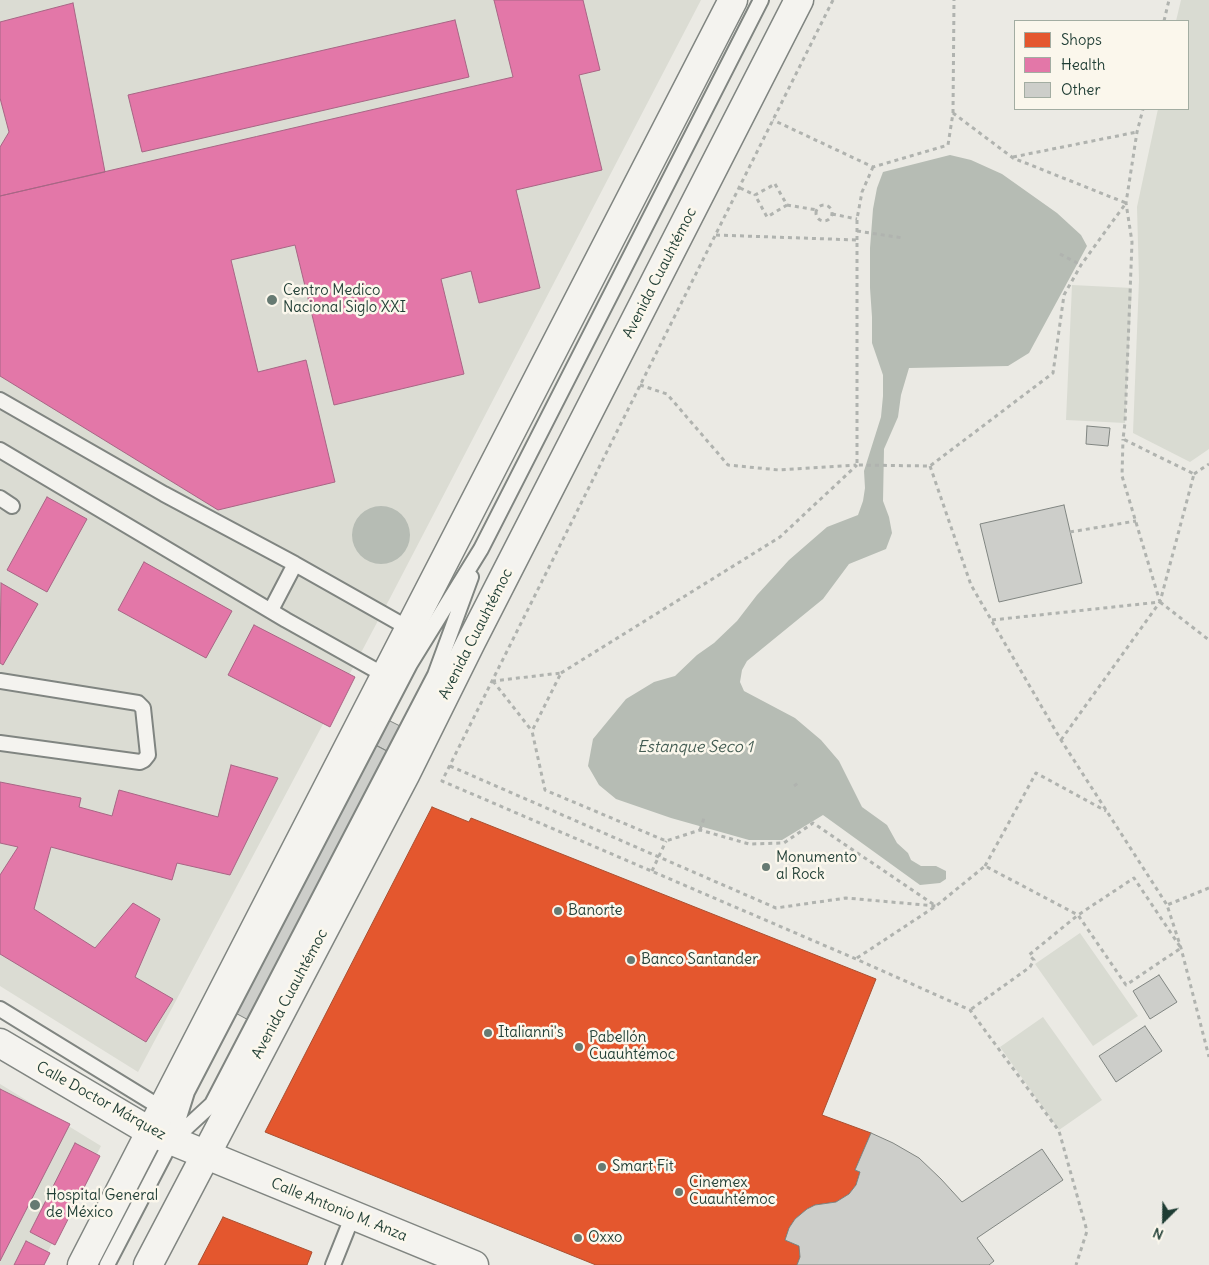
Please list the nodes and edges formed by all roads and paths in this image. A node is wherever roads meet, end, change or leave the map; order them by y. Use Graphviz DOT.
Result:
graph roads {
  1 [pos="733,0"];
  2 [pos="761,0"];
  3 [pos="799,0"];
  4 [pos="833,0"];
  5 [pos="954,0"];
  6 [pos="1169,0"];
  7 [pos="1164,20"];
  8 [pos="1143,110"];
  9 [pos="953,113"];
  10 [pos="774,120"];
  11 [pos="1137,132"];
  12 [pos="1013,158"];
  13 [pos="873,167"];
  14 [pos="740,188"];
  15 [pos="755,195"];
  16 [pos="1126,203"];
  17 [pos="787,205"];
  18 [pos="816,210"];
  19 [pos="832,214"];
  20 [pos="858,219"];
  21 [pos="857,231"];
  22 [pos="716,235"];
  23 [pos="903,238"];
  24 [pos="857,240"];
  25 [pos="1060,254"];
  26 [pos="1080,265"];
  27 [pos="640,385"];
  28 [pos="0,400"];
  29 [pos="1123,439"];
  30 [pos="0,450"];
  31 [pos="1209,464"];
  32 [pos="857,465"];
  33 [pos="930,466"];
  34 [pos="1194,474"];
  35 [pos="0,498"];
  36 [pos="12,506"];
  37 [pos="1136,521"];
  38 [pos="1070,532"];
  39 [pos="481,549"];
  40 [pos="295,564"];
  41 [pos="1160,602"];
  42 [pos="271,610"];
  43 [pos="992,620"];
  44 [pos="410,629"];
  45 [pos="1209,640"];
  46 [pos="561,673"];
  47 [pos="386,676"];
  48 [pos="0,681"];
  49 [pos="493,681"];
  50 [pos="532,731"];
  51 [pos="1061,740"];
  52 [pos="0,743"];
  53 [pos="450,766"];
  54 [pos="798,783"];
  55 [pos="794,786"];
  56 [pos="1107,811"];
  57 [pos="704,818"];
  58 [pos="700,830"];
  59 [pos="666,841"];
  60 [pos="658,857"];
  61 [pos="985,866"];
  62 [pos="652,871"];
  63 [pos="1209,888"];
  64 [pos="1167,905"];
  65 [pos="936,906"];
  66 [pos="1078,916"];
  67 [pos="1181,948"];
  68 [pos="856,959"];
  69 [pos="0,1009"];
  70 [pos="970,1010"];
  71 [pos="0,1043"];
  72 [pos="1209,1057"];
  73 [pos="162,1127"];
  74 [pos="205,1154"];
  75 [pos="353,1215"];
  76 [pos="82,1265"];
  77 [pos="106,1265"];
  78 [pos="148,1265"];
  79 [pos="333,1265"];
  80 [pos="474,1265"];
  81 [pos="1076,1265"];
  1 -- 44 [label="main road"];
  2 -- 39 [label="lane"];
  3 -- 74 [label="main road, Avenida Cuauhtémoc"];
  4 -- 10 [label="path"];
  5 -- 9 [label="path"];
  6 -- 7 [label="path"];
  8 -- 11 [label="path"];
  9 -- 12 [label="path"];
  9 -- 13 [label="path"];
  10 -- 13 [label="path"];
  10 -- 14 [label="path"];
  11 -- 12 [label="path"];
  11 -- 16 [label="path"];
  12 -- 16 [label="path"];
  13 -- 20 [label="path"];
  14 -- 15 [label="path"];
  14 -- 22 [label="path"];
  15 -- 17 [label="path"];
  15 -- 17 [label="path"];
  16 -- 26 [label="path"];
  16 -- 29 [label="path"];
  17 -- 18 [label="path"];
  18 -- 19 [label="path"];
  18 -- 19 [label="path"];
  19 -- 20 [label="path"];
  20 -- 21 [label="path"];
  21 -- 23 [label="path"];
  21 -- 24 [label="path"];
  22 -- 24 [label="path"];
  22 -- 27 [label="path"];
  24 -- 32 [label="path"];
  25 -- 26 [label="path"];
  26 -- 33 [label="path"];
  27 -- 32 [label="path"];
  27 -- 49 [label="path"];
  28 -- 40 [label="lane"];
  29 -- 34 [label="path"];
  29 -- 37 [label="path"];
  30 -- 42 [label="lane"];
  31 -- 34 [label="path"];
  32 -- 33 [label="path"];
  32 -- 46 [label="path"];
  33 -- 43 [label="path"];
  34 -- 41 [label="path"];
  35 -- 36 [label="lane"];
  37 -- 38 [label="path"];
  37 -- 41 [label="path"];
  39 -- 73 [label="lane"];
  39 -- 73 [label="lane"];
  40 -- 42 [label="lane"];
  40 -- 44 [label="lane"];
  41 -- 43 [label="path"];
  41 -- 45 [label="path"];
  41 -- 51 [label="path"];
  42 -- 47 [label="lane"];
  43 -- 51 [label="path"];
  44 -- 47 [label="main road"];
  46 -- 49 [label="path"];
  46 -- 50 [label="path"];
  47 -- 73 [label="main road"];
  48 -- 52 [label="lane"];
  49 -- 50 [label="path"];
  49 -- 53 [label="path"];
  50 -- 59 [label="path"];
  51 -- 56 [label="path"];
  53 -- 60 [label="path"];
  53 -- 62 [label="path"];
  54 -- 55 [label="path"];
  56 -- 61 [label="path"];
  56 -- 64 [label="path"];
  57 -- 58 [label="path"];
  58 -- 59 [label="path"];
  58 -- 65 [label="path"];
  59 -- 60 [label="path"];
  60 -- 62 [label="path"];
  60 -- 65 [label="path"];
  61 -- 65 [label="path"];
  61 -- 66 [label="path"];
  62 -- 68 [label="path"];
  63 -- 64 [label="path"];
  64 -- 67 [label="path"];
  65 -- 68 [label="path"];
  66 -- 67 [label="path"];
  66 -- 67 [label="path"];
  66 -- 70 [label="path"];
  67 -- 72 [label="path"];
  68 -- 70 [label="path"];
  69 -- 73 [label="lane"];
  70 -- 81 [label="path"];
  71 -- 73 [label="main road, Calle Doctor Márquez"];
  73 -- 74 [label="main road, Calle Doctor Márquez"];
  73 -- 76 [label="main road"];
  73 -- 77 [label="lane"];
  74 -- 75 [label="main road, Calle Antonio M. Anza"];
  74 -- 78 [label="main road, Avenida Cuauhtémoc"];
  75 -- 79 [label="lane"];
  75 -- 80 [label="main road, Calle Antonio M. Anza"];
}
